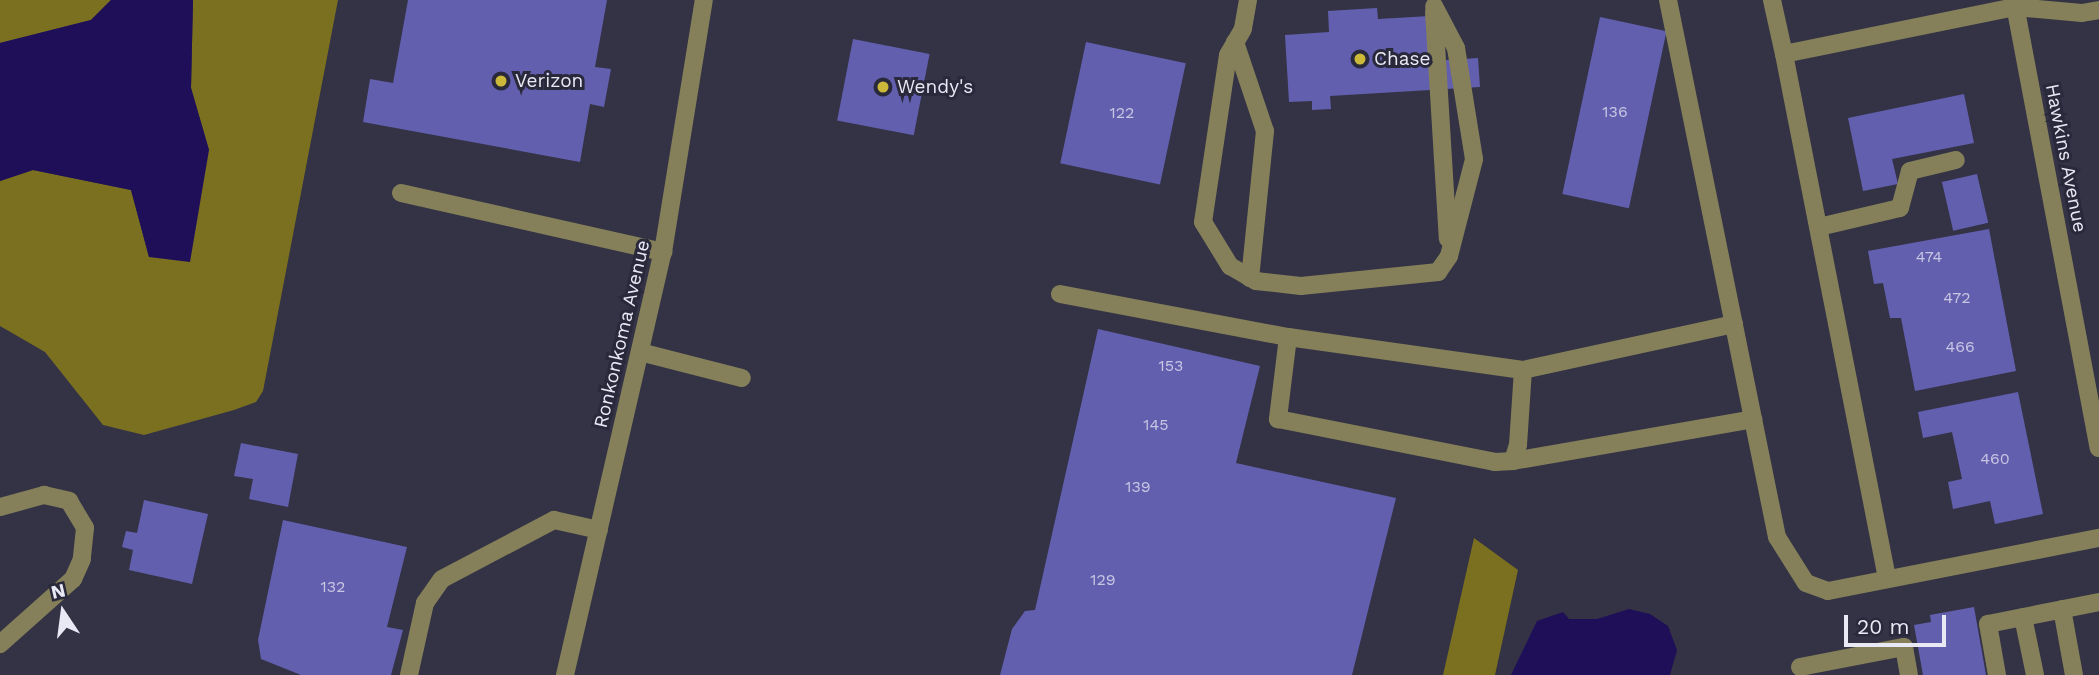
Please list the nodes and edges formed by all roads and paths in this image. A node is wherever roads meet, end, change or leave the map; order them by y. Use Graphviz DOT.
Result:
graph roads {
  1 [pos="705,0"];
  2 [pos="1248,0"];
  3 [pos="1668,0"];
  4 [pos="1772,0"];
  5 [pos="1434,3"];
  6 [pos="2015,4"];
  7 [pos="2099,10"];
  8 [pos="1231,49"];
  9 [pos="1784,54"];
  10 [pos="1956,160"];
  11 [pos="401,192"];
  12 [pos="1819,226"];
  13 [pos="663,252"];
  14 [pos="1450,256"];
  15 [pos="1250,278"];
  16 [pos="1060,294"];
  17 [pos="1734,324"];
  18 [pos="1287,337"];
  19 [pos="640,352"];
  20 [pos="1523,370"];
  21 [pos="742,378"];
  22 [pos="1753,419"];
  23 [pos="2099,448"];
  24 [pos="1513,461"];
  25 [pos="0,507"];
  26 [pos="599,530"];
  27 [pos="2099,538"];
  28 [pos="1887,578"];
  29 [pos="2099,602"];
  30 [pos="2062,609"];
  31 [pos="2023,617"];
  32 [pos="0,644"];
  33 [pos="1800,667"];
  34 [pos="409,675"];
  35 [pos="565,675"];
  36 [pos="1909,675"];
  37 [pos="1997,675"];
  38 [pos="2035,675"];
  39 [pos="2074,675"];
  1 -- 13 [label="street, Ronkonkoma Avenue"];
  2 -- 8 [label="street"];
  3 -- 17 [label="street"];
  4 -- 9 [label="street"];
  5 -- 14 [label="street"];
  5 -- 14 [label="street"];
  6 -- 7 [label="street"];
  6 -- 9 [label="street"];
  6 -- 23 [label="street, Hawkins Avenue"];
  8 -- 15 [label="street"];
  8 -- 15 [label="street"];
  9 -- 12 [label="street"];
  10 -- 12 [label="street"];
  11 -- 13 [label="street"];
  12 -- 28 [label="street"];
  13 -- 19 [label="street, Ronkonkoma Avenue"];
  14 -- 15 [label="street"];
  16 -- 18 [label="street"];
  17 -- 20 [label="street"];
  17 -- 22 [label="street"];
  18 -- 20 [label="street"];
  18 -- 24 [label="street"];
  19 -- 21 [label="street"];
  19 -- 26 [label="street, Ronkonkoma Avenue"];
  20 -- 24 [label="street"];
  22 -- 24 [label="street"];
  22 -- 28 [label="street"];
  25 -- 32 [label="street"];
  26 -- 34 [label="street"];
  26 -- 35 [label="street, Ronkonkoma Avenue"];
  27 -- 28 [label="street"];
  29 -- 30 [label="street"];
  30 -- 31 [label="street"];
  30 -- 39 [label="street"];
  31 -- 37 [label="street"];
  31 -- 38 [label="street"];
  33 -- 36 [label="street"];
}
